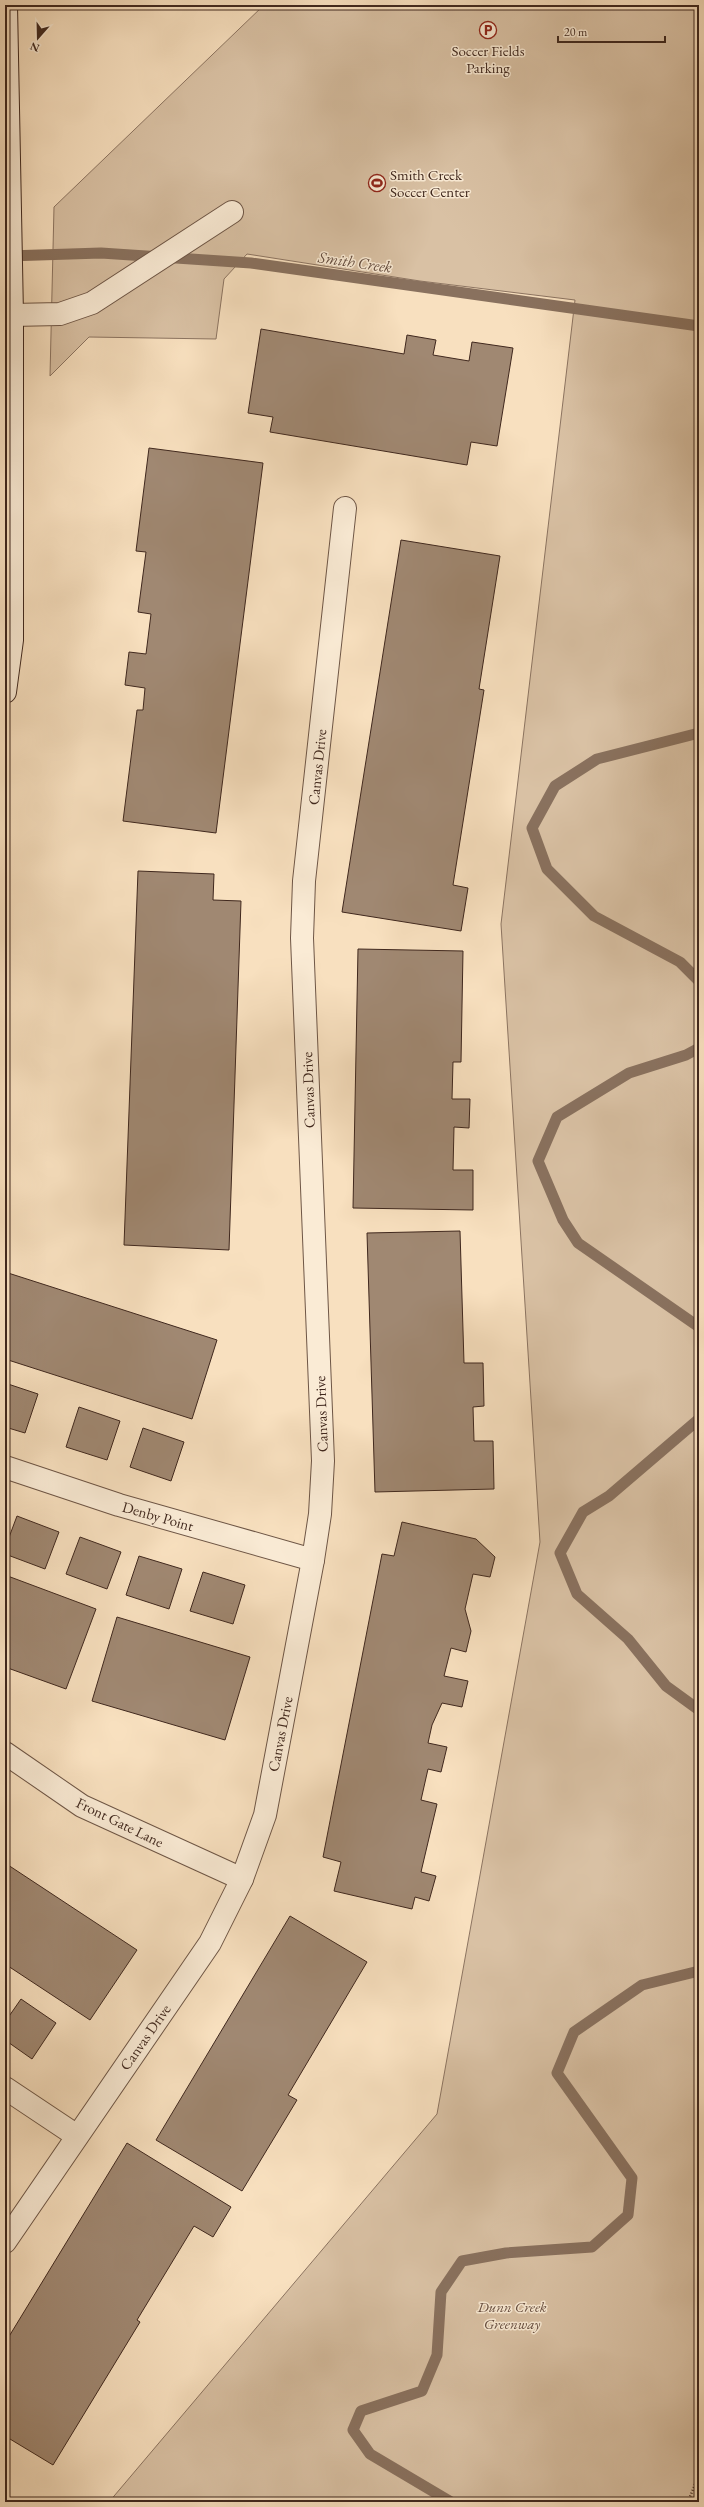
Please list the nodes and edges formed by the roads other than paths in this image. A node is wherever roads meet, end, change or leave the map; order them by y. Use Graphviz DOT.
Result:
graph roads {
  1 [pos="6,5"];
  2 [pos="232,212"];
  3 [pos="12,315"];
  4 [pos="345,508"];
  5 [pos="5,692"];
  6 [pos="5,1467"];
  7 [pos="313,1560"];
  8 [pos="5,1753"];
  9 [pos="242,1879"];
  10 [pos="5,2088"];
  11 [pos="76,2136"];
  12 [pos="5,2242"];
  1 -- 3 [label="street"];
  2 -- 3 [label="street"];
  3 -- 5 [label="street"];
  4 -- 7 [label="street, Canvas Drive"];
  6 -- 7 [label="street, Denby Point"];
  7 -- 9 [label="street, Canvas Drive"];
  8 -- 9 [label="street, Front Gate Lane"];
  9 -- 11 [label="street, Canvas Drive"];
  10 -- 11 [label="street"];
  11 -- 12 [label="street, Canvas Drive"];
}
